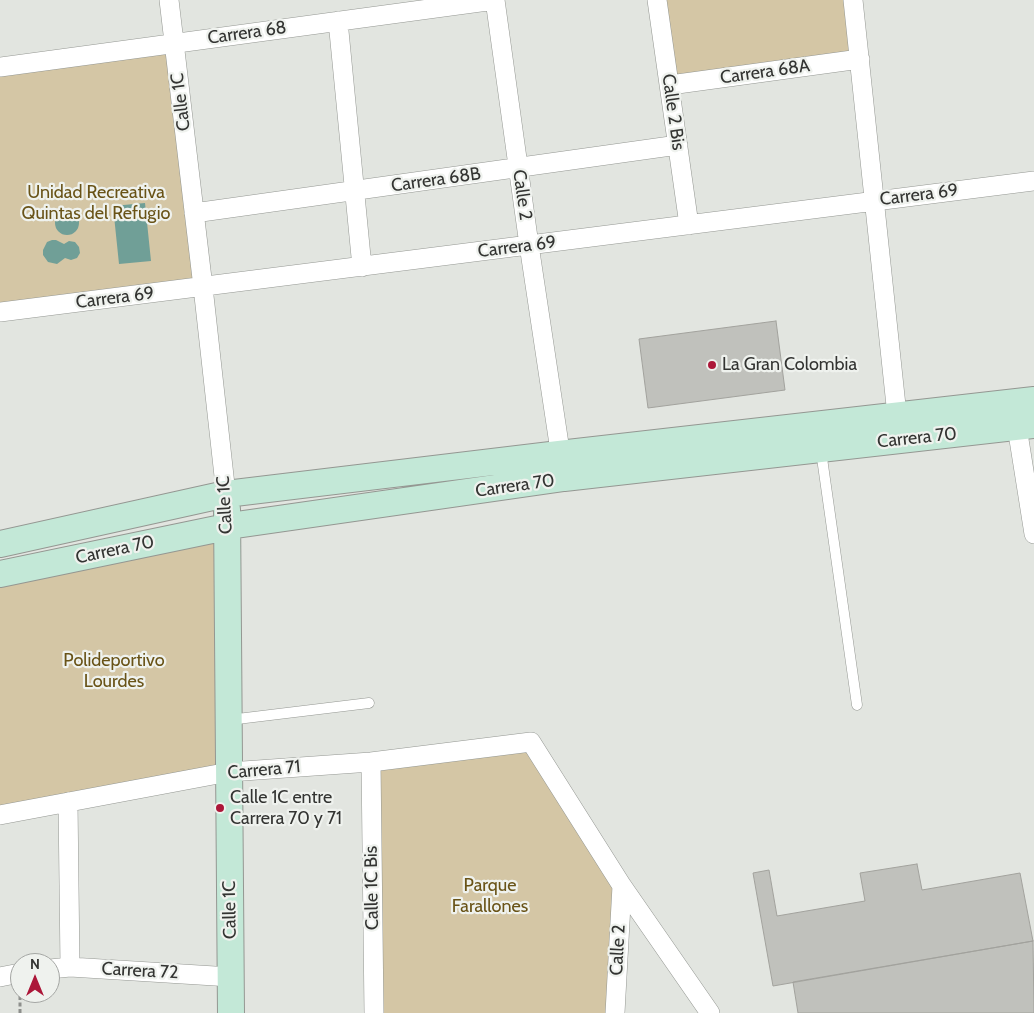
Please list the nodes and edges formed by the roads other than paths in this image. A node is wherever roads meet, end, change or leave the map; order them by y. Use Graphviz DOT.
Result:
graph roads {
  1 [pos="169,0"];
  2 [pos="495,0"];
  3 [pos="658,0"];
  4 [pos="852,0"];
  5 [pos="338,21"];
  6 [pos="174,42"];
  7 [pos="860,59"];
  8 [pos="0,67"];
  9 [pos="670,85"];
  10 [pos="678,145"];
  11 [pos="518,168"];
  12 [pos="1034,181"];
  13 [pos="354,191"];
  14 [pos="875,201"];
  15 [pos="194,213"];
  16 [pos="689,225"];
  17 [pos="529,245"];
  18 [pos="362,266"];
  19 [pos="203,287"];
  20 [pos="0,312"];
  21 [pos="1034,400"];
  22 [pos="897,415"];
  23 [pos="1025,426"];
  24 [pos="821,449"];
  25 [pos="562,466"];
  26 [pos="226,494"];
  27 [pos="238,525"];
  28 [pos="1034,534"];
  29 [pos="0,544"];
  30 [pos="0,574"];
  31 [pos="369,703"];
  32 [pos="857,705"];
  33 [pos="229,720"];
  34 [pos="371,762"];
  35 [pos="229,772"];
  36 [pos="68,802"];
  37 [pos="0,815"];
  38 [pos="622,886"];
  39 [pos="70,967"];
  40 [pos="60,968"];
  41 [pos="231,977"];
  42 [pos="231,1013"];
  43 [pos="374,1013"];
  44 [pos="615,1013"];
  45 [pos="710,1013"];
  1 -- 6 [label="street, Calle 1C"];
  2 -- 5 [label="street, Carrera 68"];
  2 -- 11 [label="street, Calle 2"];
  3 -- 9 [label="street, Calle 2 Bis"];
  4 -- 7 [label="street"];
  5 -- 6 [label="street, Carrera 68"];
  5 -- 13 [label="street"];
  6 -- 8 [label="street, Carrera 68"];
  6 -- 15 [label="street, Calle 1C"];
  7 -- 9 [label="street, Carrera 68A"];
  7 -- 14 [label="street"];
  9 -- 10 [label="street, Calle 2 Bis"];
  10 -- 11 [label="street, Carrera 68B"];
  10 -- 16 [label="street, Calle 2 Bis"];
  11 -- 13 [label="street, Carrera 68B"];
  11 -- 17 [label="street, Calle 2"];
  12 -- 14 [label="street, Carrera 69"];
  13 -- 15 [label="street, Carrera 68B"];
  13 -- 18 [label="street"];
  14 -- 16 [label="street, Carrera 69"];
  14 -- 22 [label="street"];
  15 -- 19 [label="street, Calle 1C"];
  16 -- 17 [label="street, Carrera 69"];
  17 -- 18 [label="street, Carrera 69"];
  17 -- 25 [label="street, Calle 2"];
  18 -- 19 [label="street, Carrera 69"];
  19 -- 20 [label="street, Carrera 69"];
  19 -- 26 [label="street, Calle 1C"];
  21 -- 22 [label="street, Carrera 70"];
  22 -- 25 [label="street, Carrera 70"];
  23 -- 24 [label="street, Carrera 70"];
  23 -- 28 [label="street"];
  24 -- 25 [label="street, Carrera 70"];
  24 -- 32 [label="lane"];
  25 -- 26 [label="street, Carrera 70"];
  25 -- 27 [label="street, Carrera 70"];
  26 -- 27 [label="street, Calle 1C"];
  26 -- 29 [label="street, Carrera 70"];
  27 -- 30 [label="street, Carrera 70"];
  27 -- 33 [label="street, Calle 1C"];
  31 -- 33 [label="lane"];
  33 -- 35 [label="street, Calle 1C"];
  34 -- 35 [label="street, Carrera 71"];
  34 -- 38 [label="street, Carrera 71"];
  34 -- 43 [label="street, Calle 1C Bis"];
  35 -- 36 [label="street, Carrera 71"];
  35 -- 41 [label="street, Calle 1C"];
  36 -- 37 [label="street, Carrera 71"];
  36 -- 39 [label="street"];
  38 -- 44 [label="street, Calle 2"];
  38 -- 45 [label="street"];
  39 -- 40 [label="street, Carrera 72"];
  39 -- 41 [label="street, Carrera 72"];
  41 -- 42 [label="street, Calle 1C"];
}
